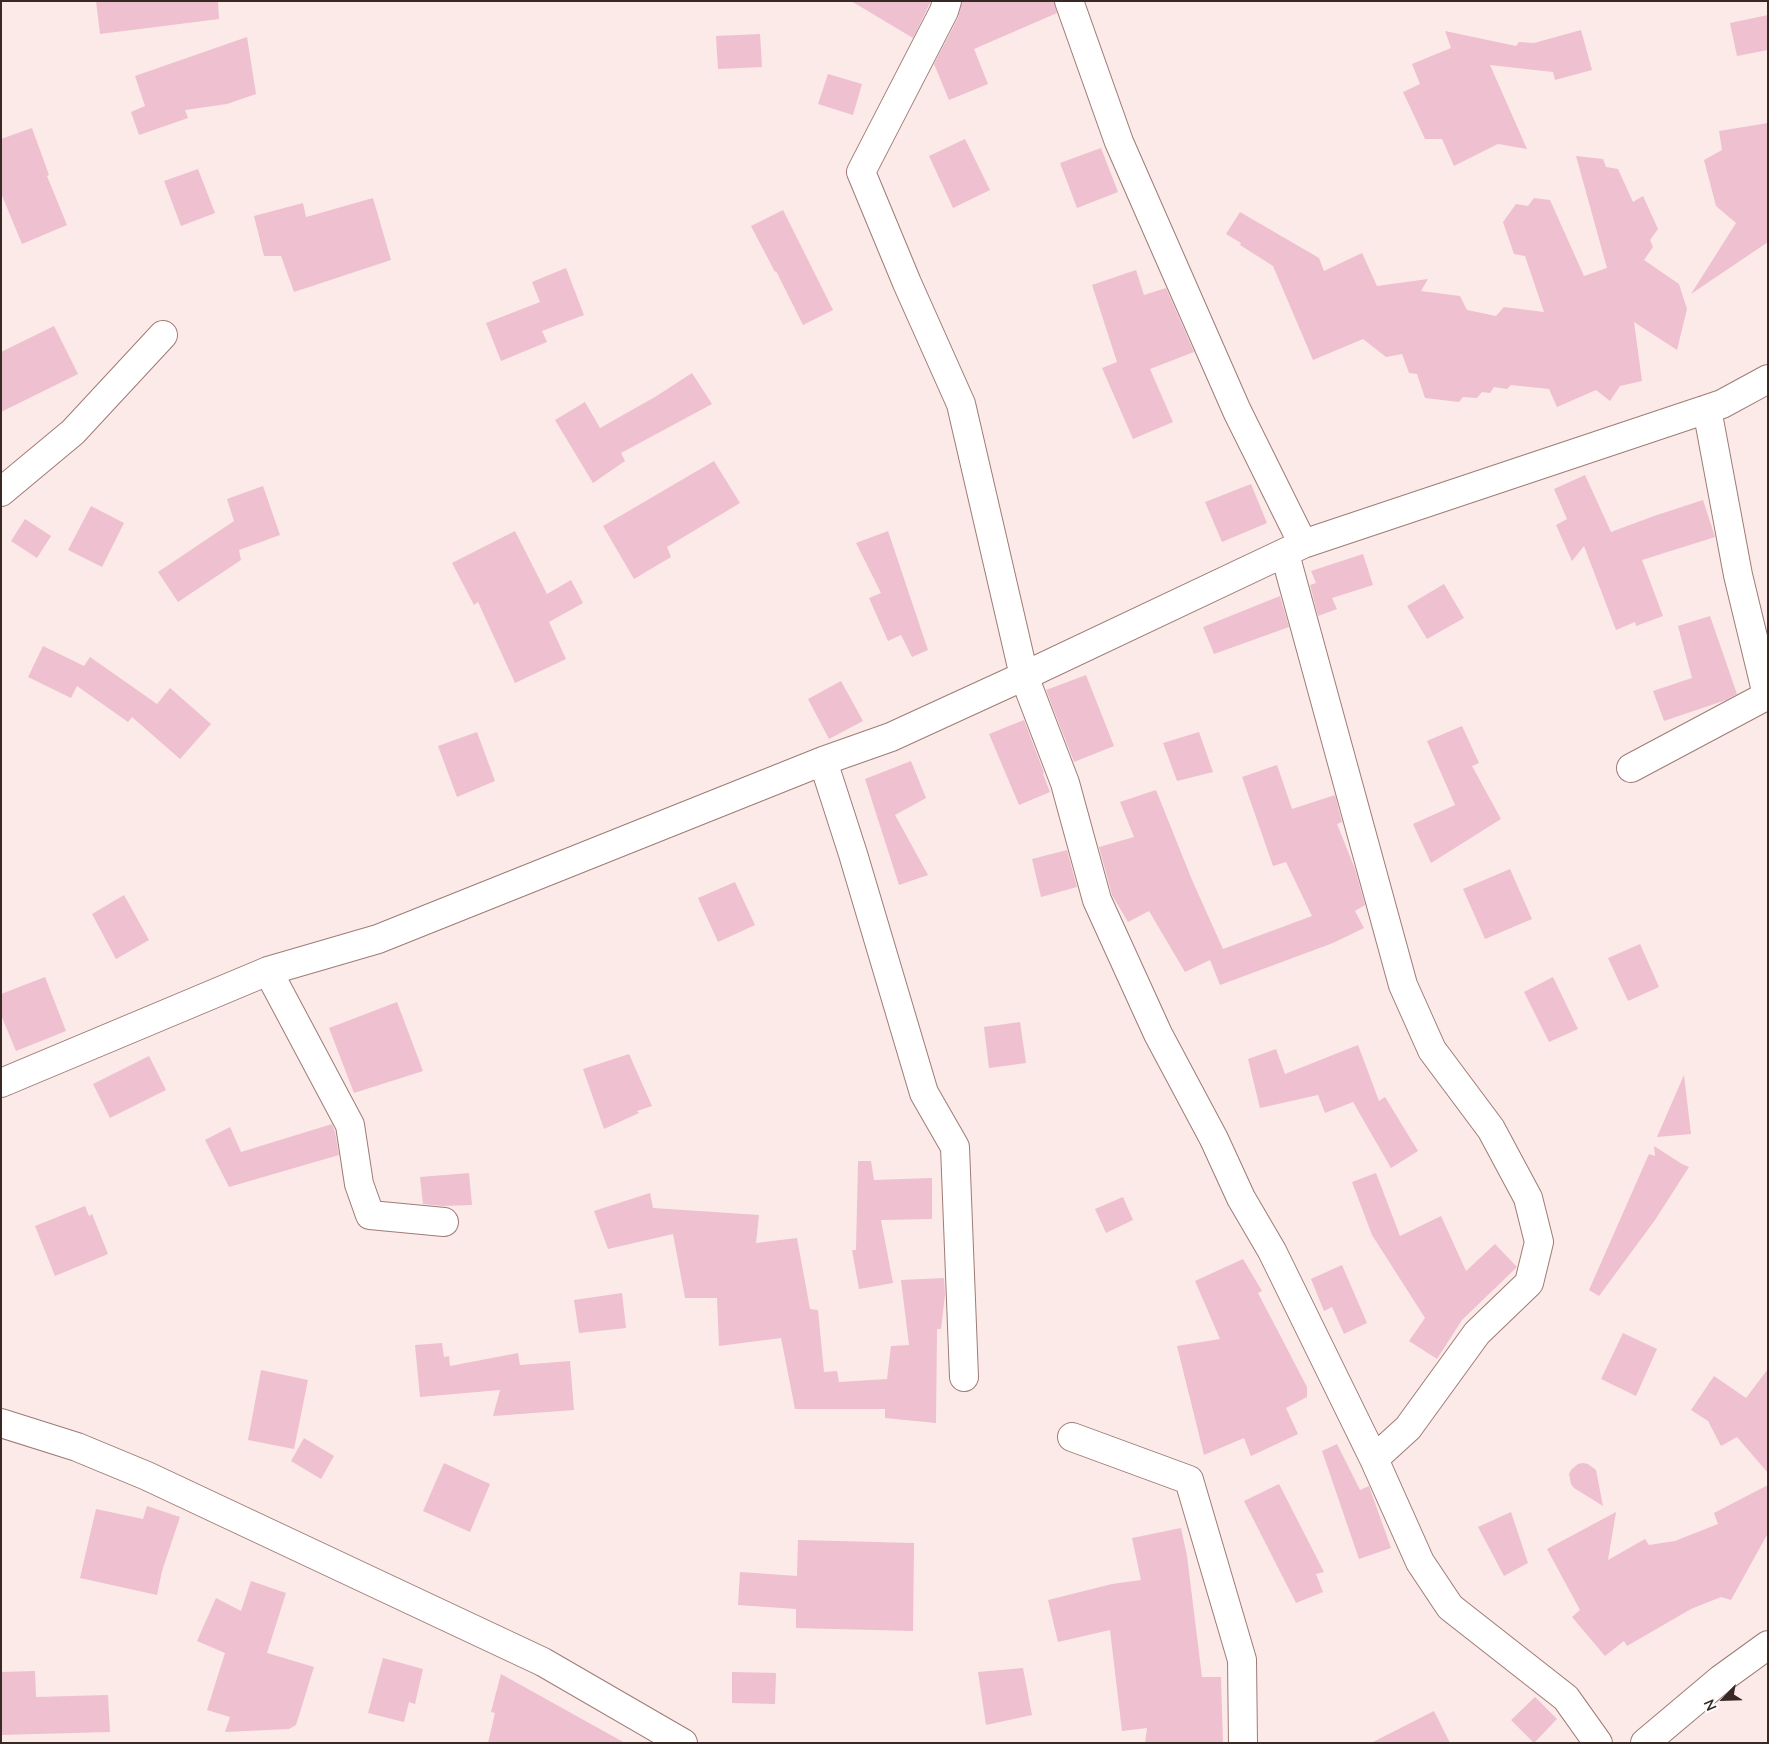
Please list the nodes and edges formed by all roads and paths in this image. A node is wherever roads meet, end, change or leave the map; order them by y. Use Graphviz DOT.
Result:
graph roads {
  1 [pos="947,1"];
  2 [pos="1069,1"];
  3 [pos="163,335"];
  4 [pos="1768,379"];
  5 [pos="1707,409"];
  6 [pos="1,492"];
  7 [pos="1294,549"];
  8 [pos="1024,676"];
  9 [pos="1767,695"];
  10 [pos="822,761"];
  11 [pos="1630,768"];
  12 [pos="268,970"];
  13 [pos="1,1082"];
  14 [pos="444,1222"];
  15 [pos="964,1378"];
  16 [pos="1,1423"];
  17 [pos="1072,1437"];
  18 [pos="1374,1459"];
  19 [pos="1768,1645"];
  20 [pos="683,1743"];
  21 [pos="1243,1743"];
  22 [pos="1598,1743"];
  23 [pos="1645,1743"];
  1 -- 8 [label="street"];
  2 -- 7 [label="street"];
  3 -- 6 [label="street"];
  4 -- 5 [label="street"];
  5 -- 7 [label="street"];
  5 -- 9 [label="street"];
  7 -- 8 [label="street"];
  7 -- 18 [label="street"];
  8 -- 10 [label="street"];
  8 -- 18 [label="street"];
  9 -- 11 [label="street"];
  10 -- 12 [label="street"];
  10 -- 15 [label="street"];
  12 -- 13 [label="street"];
  12 -- 14 [label="street"];
  16 -- 20 [label="street"];
  17 -- 21 [label="street"];
  18 -- 22 [label="street"];
  19 -- 23 [label="street"];
}
